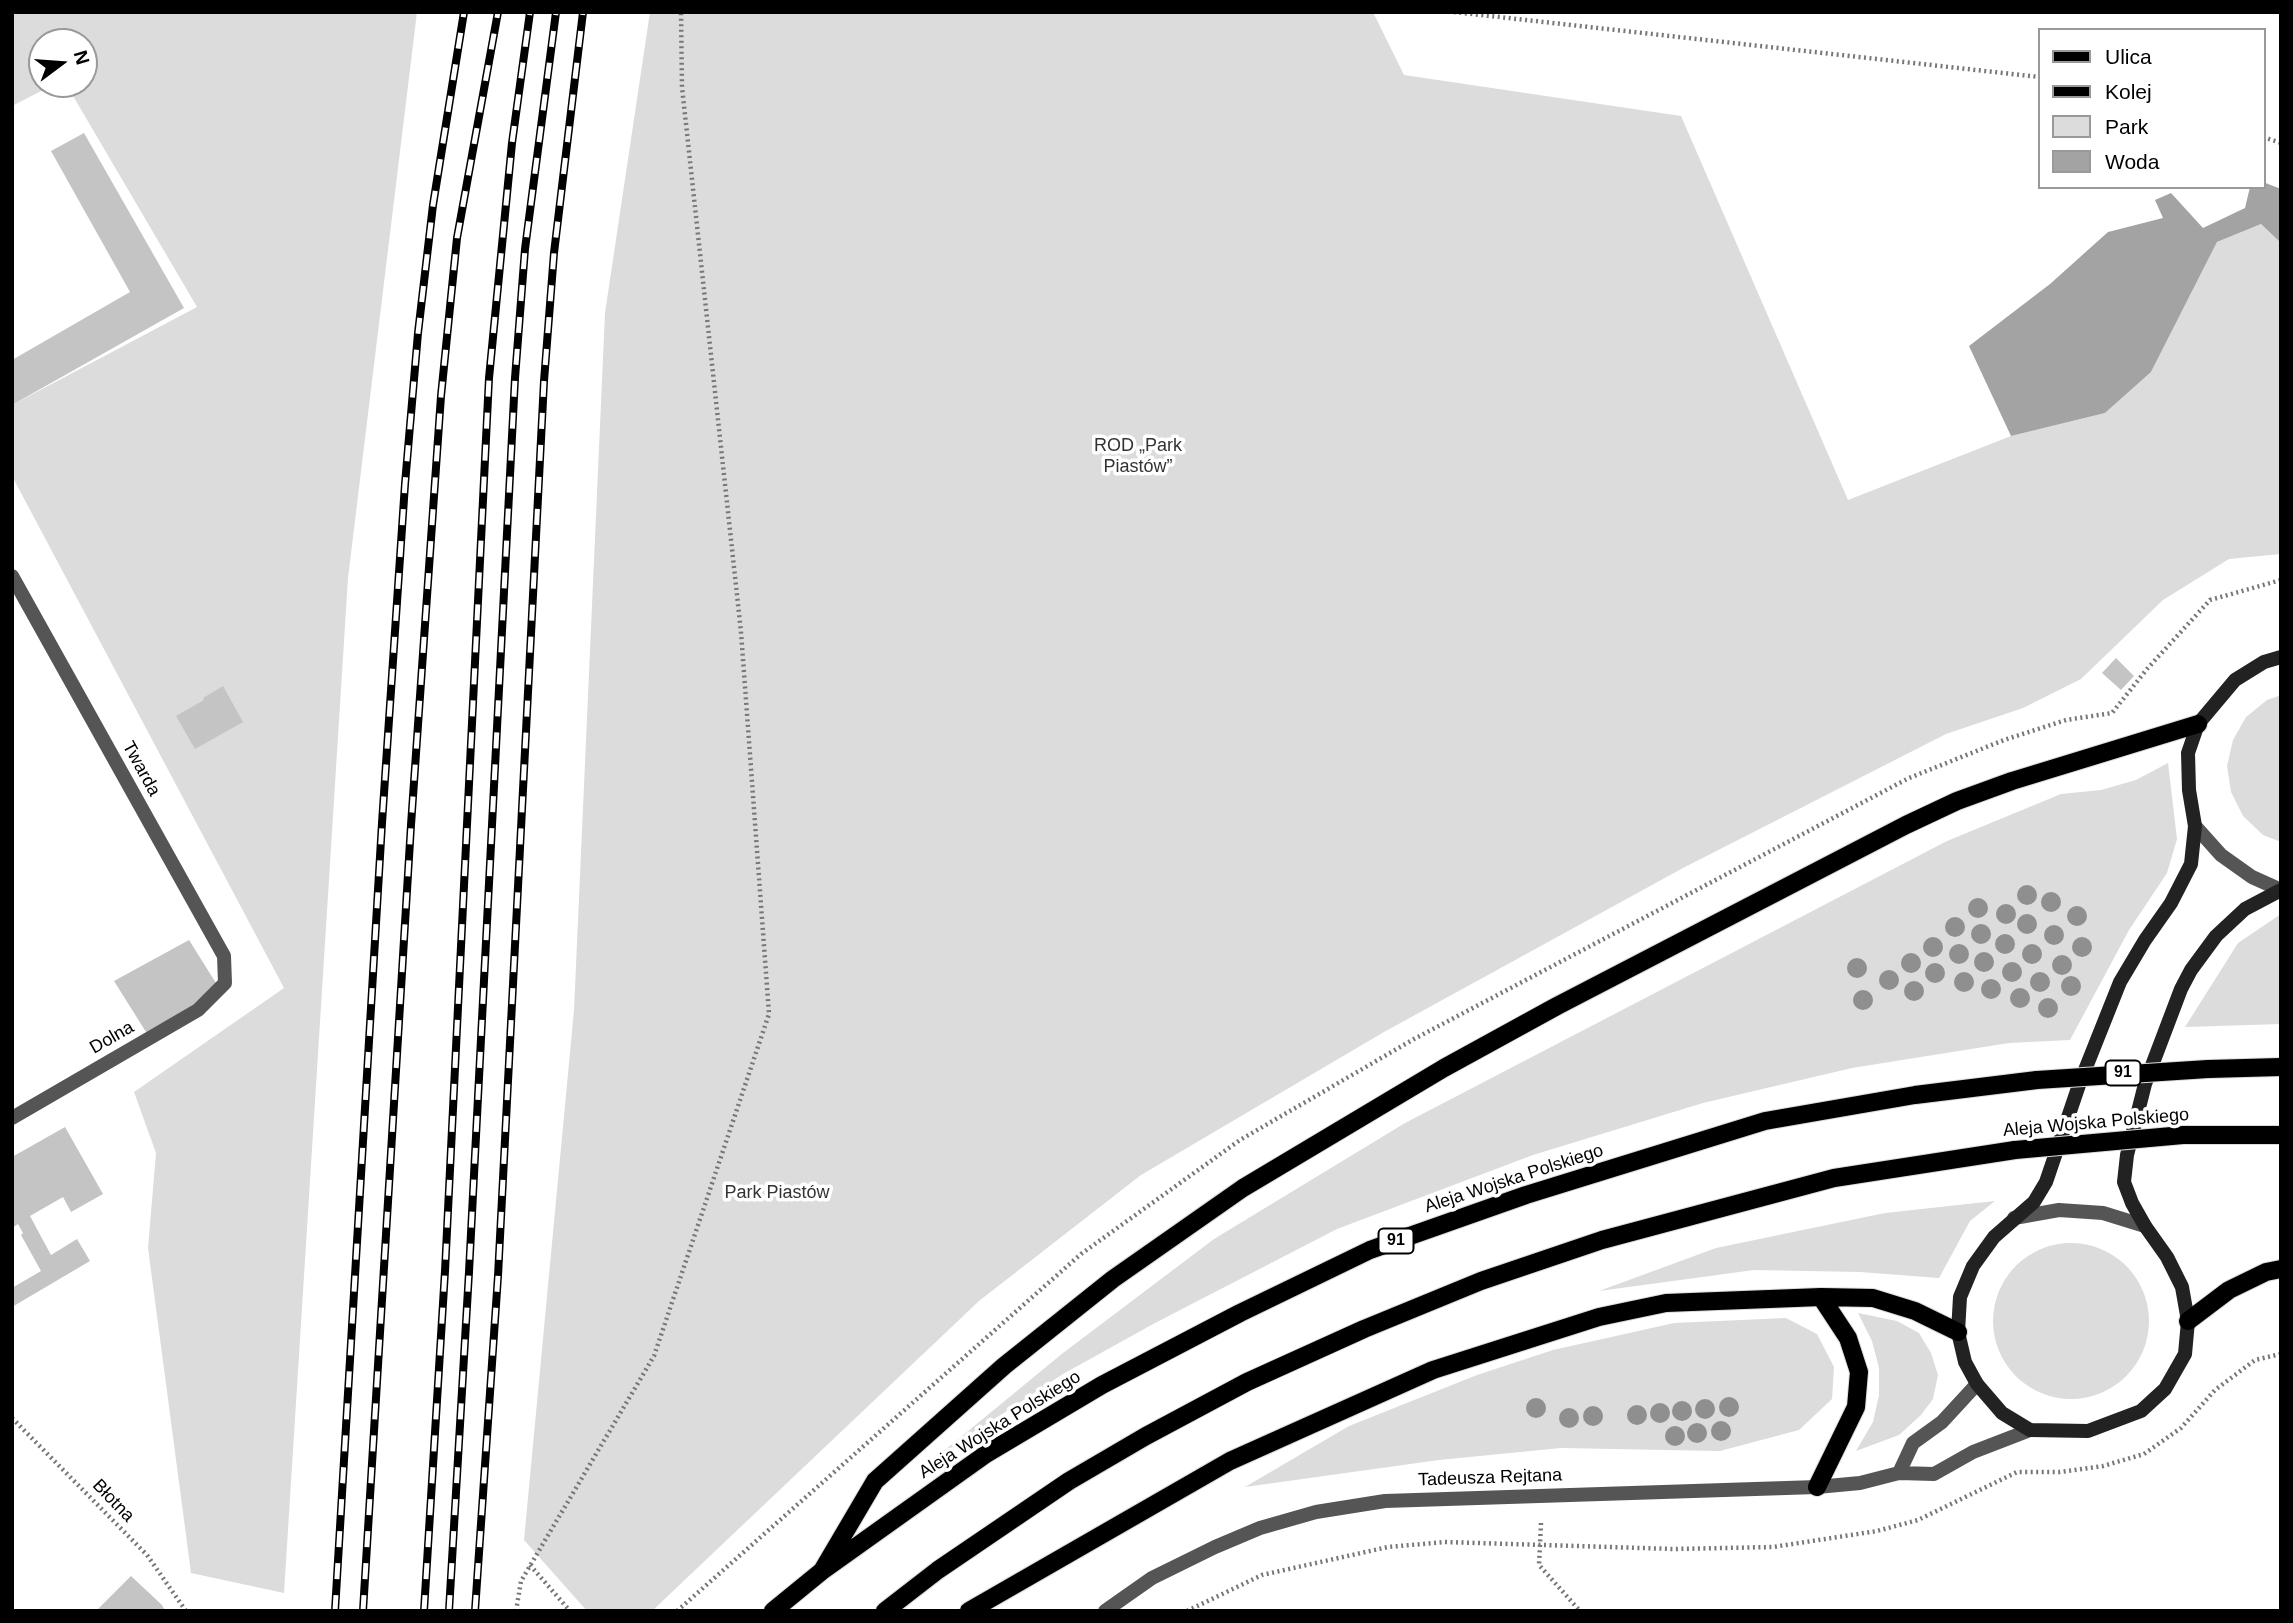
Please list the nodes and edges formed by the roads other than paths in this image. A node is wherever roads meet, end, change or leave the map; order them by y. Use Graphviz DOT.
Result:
graph roads {
  1 [pos="12,576"];
  2 [pos="2281,657"];
  3 [pos="2198,724"];
  4 [pos="2195,826"];
  5 [pos="2281,890"];
  6 [pos="225,983"];
  7 [pos="2281,1067"];
  8 [pos="12,1118"];
  9 [pos="2281,1135"];
  10 [pos="2014,1218"];
  11 [pos="2145,1226"];
  12 [pos="2281,1269"];
  13 [pos="1821,1297"];
  14 [pos="2188,1321"];
  15 [pos="1958,1332"];
  16 [pos="1978,1384"];
  17 [pos="2030,1430"];
  18 [pos="1899,1473"];
  19 [pos="1817,1488"];
  20 [pos="822,1571"];
  21 [pos="773,1611"];
  22 [pos="885,1611"];
  23 [pos="970,1611"];
  24 [pos="1105,1611"];
  1 -- 6 [label="street, Twarda"];
  2 -- 3 [label="main road"];
  3 -- 4 [label="main road"];
  3 -- 20 [label="main road"];
  4 -- 5 [label="street"];
  4 -- 10 [label="main road"];
  5 -- 11 [label="main road"];
  6 -- 8 [label="street, Dolna"];
  7 -- 20 [label="main road, Aleja Wojska Polskiego / 91, bridge"];
  9 -- 22 [label="main road, Aleja Wojska Polskiego, bridge"];
  10 -- 11 [label="street"];
  10 -- 15 [label="main road"];
  11 -- 14 [label="main road"];
  12 -- 14 [label="main road"];
  13 -- 15 [label="main road"];
  13 -- 19 [label="main road"];
  13 -- 23 [label="main road"];
  14 -- 17 [label="main road"];
  15 -- 16 [label="main road"];
  16 -- 17 [label="main road"];
  16 -- 18 [label="street"];
  17 -- 18 [label="street, Tadeusza Rejtana"];
  18 -- 19 [label="street, Tadeusza Rejtana"];
  19 -- 24 [label="street, Tadeusza Rejtana"];
  20 -- 21 [label="main road, Aleja Wojska Polskiego / 91"];
}
